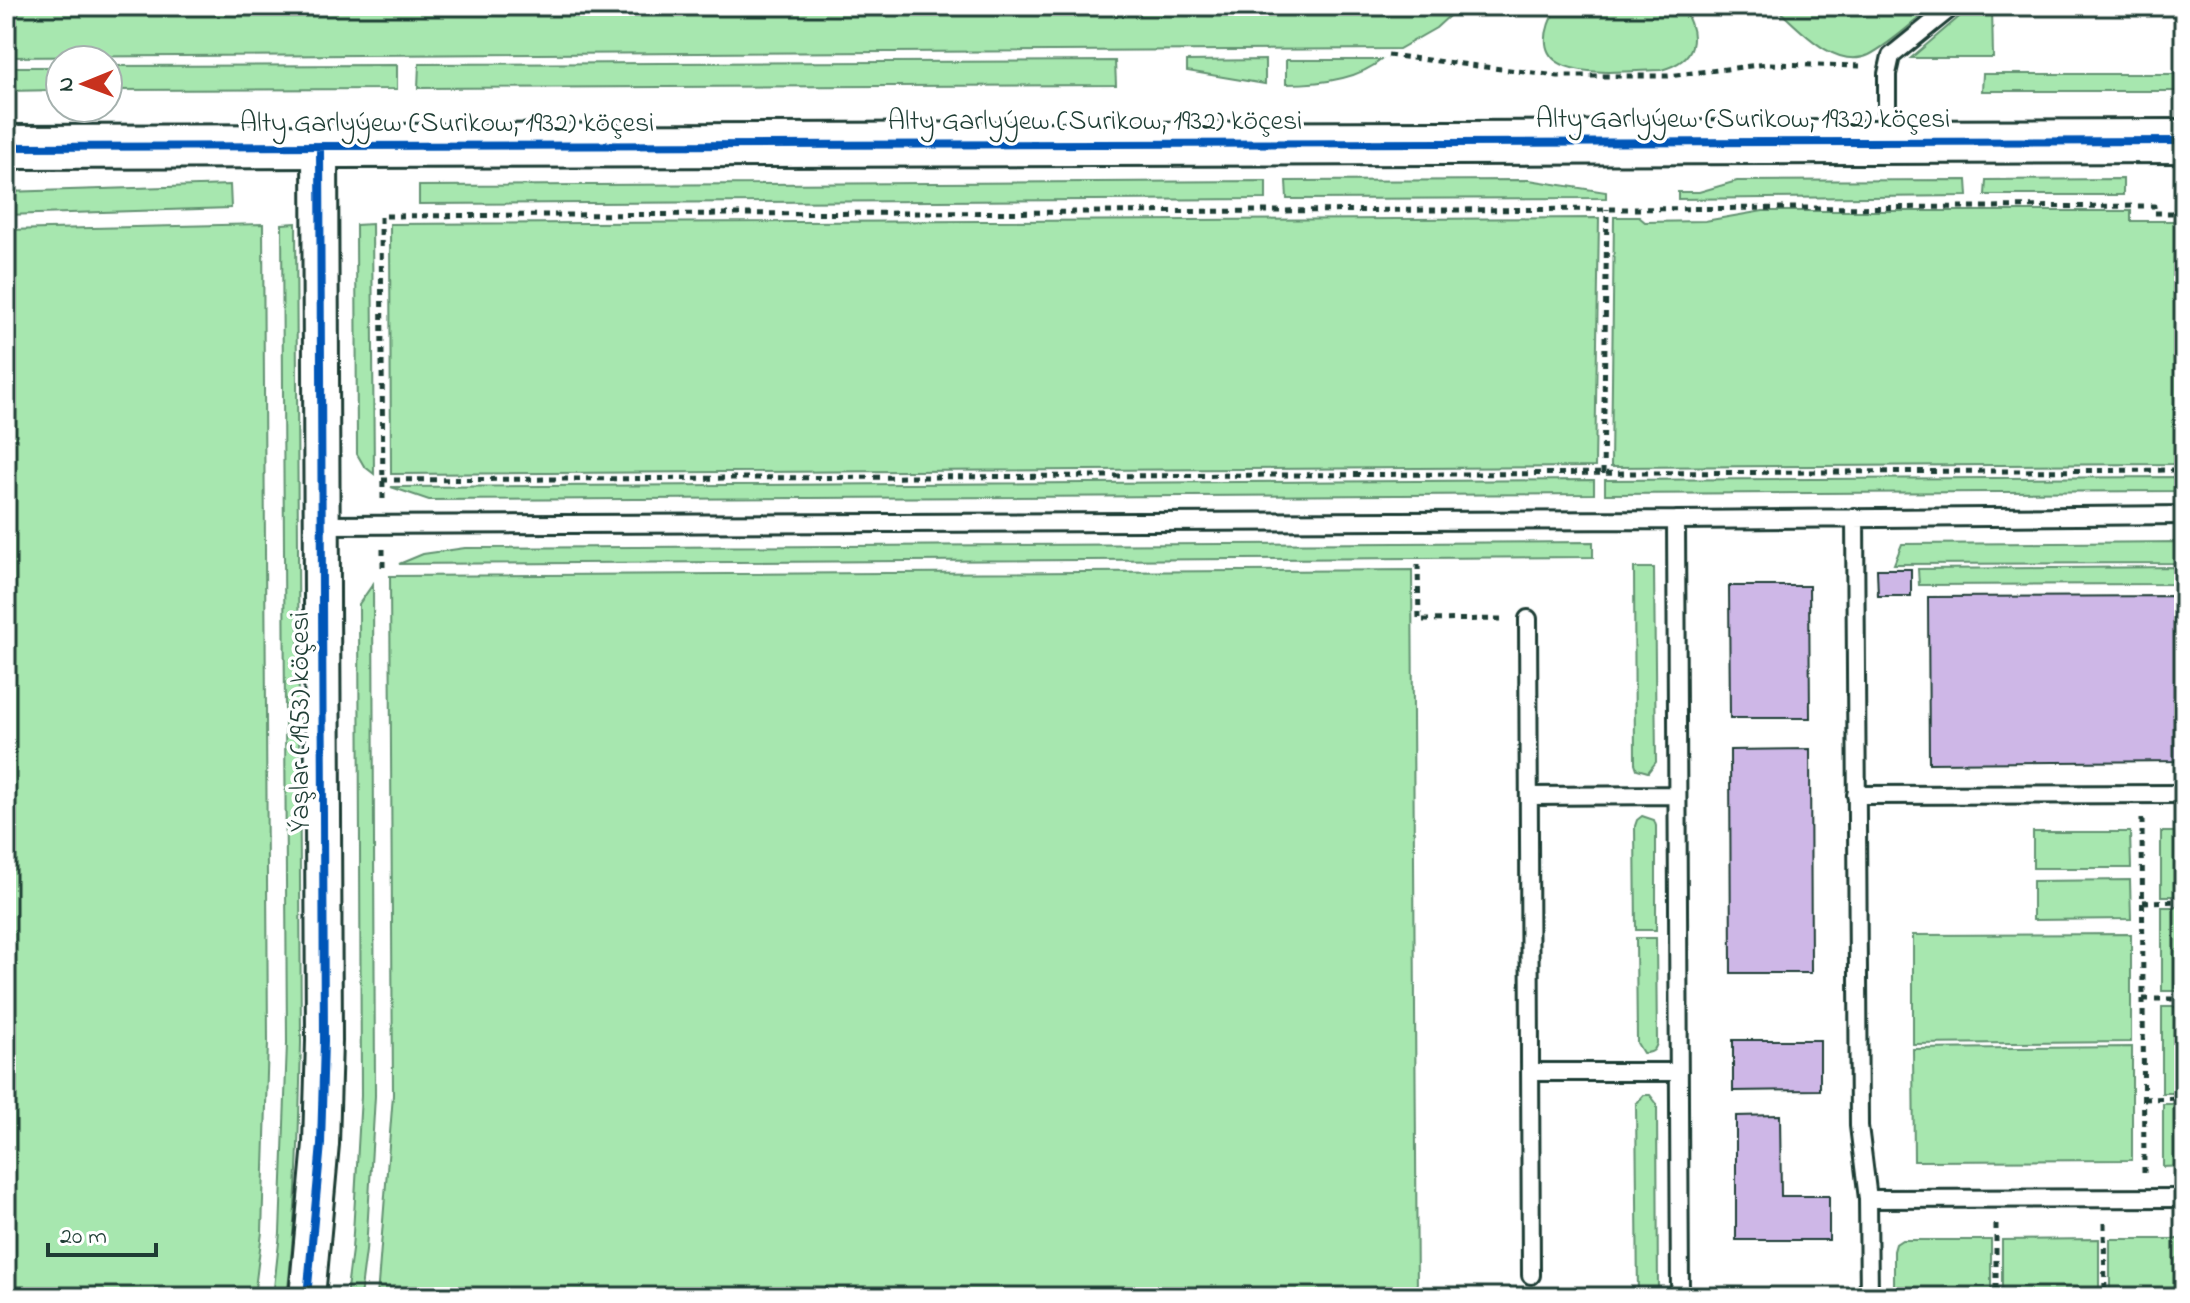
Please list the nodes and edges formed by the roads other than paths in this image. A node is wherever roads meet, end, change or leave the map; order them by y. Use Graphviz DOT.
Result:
graph roads {
  1 [pos="1953,6"];
  2 [pos="2184,141"];
  3 [pos="1887,142"];
  4 [pos="320,146"];
  5 [pos="6,147"];
  6 [pos="2184,515"];
  7 [pos="1855,517"];
  8 [pos="1676,520"];
  9 [pos="322,525"];
  10 [pos="1528,619"];
  11 [pos="2184,794"];
  12 [pos="1677,795"];
  13 [pos="1856,795"];
  14 [pos="1529,796"];
  15 [pos="1530,1072"];
  16 [pos="1679,1072"];
  17 [pos="2184,1198"];
  18 [pos="1868,1199"];
  19 [pos="1531,1275"];
  20 [pos="307,1297"];
  21 [pos="1680,1297"];
  22 [pos="1869,1297"];
  1 -- 3 [label="lane"];
  2 -- 3 [label="street, Alty Garlyýew (Surikow, 1932) köçesi"];
  3 -- 4 [label="street, Alty Garlyýew (Surikow, 1932) köçesi"];
  4 -- 5 [label="street, Alty Garlyýew (Surikow, 1932) köçesi"];
  4 -- 9 [label="street, Ýaşlar (1953) köçesi"];
  6 -- 7 [label="lane"];
  7 -- 8 [label="lane"];
  7 -- 13 [label="lane"];
  8 -- 9 [label="lane"];
  8 -- 12 [label="lane"];
  9 -- 20 [label="street, Ýaşlar (1953) köçesi"];
  10 -- 14 [label="lane"];
  11 -- 13 [label="lane"];
  12 -- 14 [label="lane"];
  12 -- 16 [label="lane"];
  13 -- 18 [label="lane"];
  14 -- 15 [label="lane"];
  15 -- 16 [label="lane"];
  15 -- 19 [label="lane"];
  16 -- 21 [label="lane"];
  17 -- 18 [label="lane"];
  18 -- 22 [label="lane"];
}
